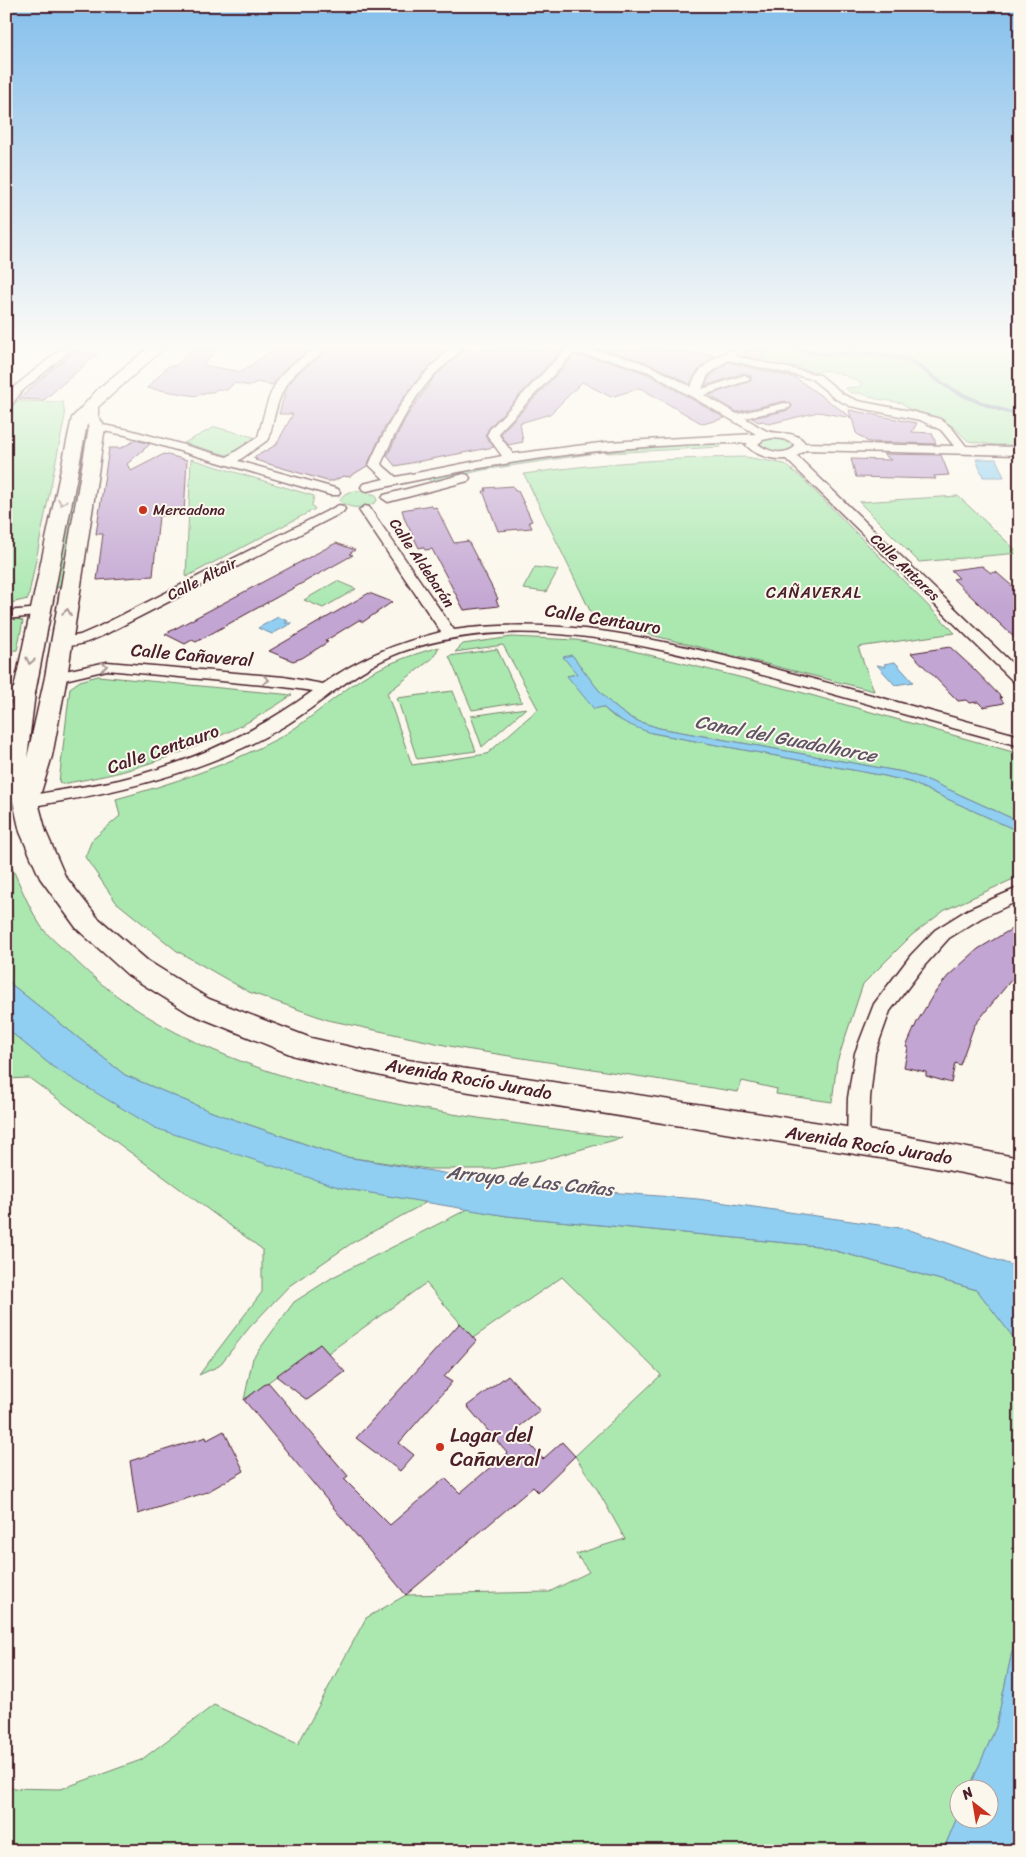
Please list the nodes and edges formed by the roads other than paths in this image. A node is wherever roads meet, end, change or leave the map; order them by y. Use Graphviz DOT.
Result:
graph roads {
  1 [pos="76,436"];
  2 [pos="96,436"];
  3 [pos="138,436"];
  4 [pos="264,436"];
  5 [pos="387,436"];
  6 [pos="493,436"];
  7 [pos="753,436"];
  8 [pos="952,436"];
  9 [pos="759,442"];
  10 [pos="802,446"];
  11 [pos="962,449"];
  12 [pos="1020,451"];
  13 [pos="789,455"];
  14 [pos="509,457"];
  15 [pos="228,462"];
  16 [pos="393,481"];
  17 [pos="368,487"];
  18 [pos="344,489"];
  19 [pos="388,498"];
  20 [pos="340,508"];
  21 [pos="365,510"];
  22 [pos="41,612"];
  23 [pos="6,615"];
  24 [pos="450,634"];
  25 [pos="62,642"];
  26 [pos="56,677"];
  27 [pos="1020,680"];
  28 [pos="325,689"];
  29 [pos="15,694"];
  30 [pos="1020,741"];
  31 [pos="30,788"];
  32 [pos="1020,893"];
  33 [pos="858,1141"];
  34 [pos="1020,1171"];
  1 -- 22 [label="main road, Avenida Rocío Jurado, one-way"];
  25 -- 2 [label="main road, one-way"];
  3 -- 15 [label="street"];
  4 -- 15 [label="street"];
  5 -- 16 [label="street"];
  6 -- 14 [label="street"];
  7 -- 9 [label="street"];
  8 -- 11 [label="street"];
  9 -- 10 [label="street"];
  9 -- 13 [label="street"];
  9 -- 14 [label="street"];
  9 -- 19 [label="street"];
  10 -- 11 [label="street"];
  10 -- 13 [label="street"];
  11 -- 12 [label="street"];
  13 -- 27 [label="street, Calle Antares"];
  14 -- 16 [label="street"];
  15 -- 18 [label="street"];
  16 -- 17 [label="street"];
  17 -- 18 [label="street"];
  17 -- 19 [label="street"];
  18 -- 20 [label="street"];
  19 -- 21 [label="street"];
  20 -- 21 [label="street"];
  20 -- 25 [label="street, Calle Altair"];
  21 -- 24 [label="street, Calle Aldebarán"];
  22 -- 23 [label="street"];
  22 -- 29 [label="main road, Avenida Rocío Jurado, one-way"];
  24 -- 28 [label="street, Calle Centauro"];
  24 -- 30 [label="street, Calle Centauro"];
  25 -- 26 [label="main road"];
  26 -- 28 [label="street, Calle Cañaveral, one-way"];
  26 -- 31 [label="main road"];
  28 -- 31 [label="street, Calle Centauro"];
  29 -- 31 [label="main road, Avenida Rocío Jurado"];
  31 -- 33 [label="main road, Avenida Rocío Jurado"];
  32 -- 33 [label="street"];
  33 -- 34 [label="main road, Avenida Rocío Jurado"];
}
